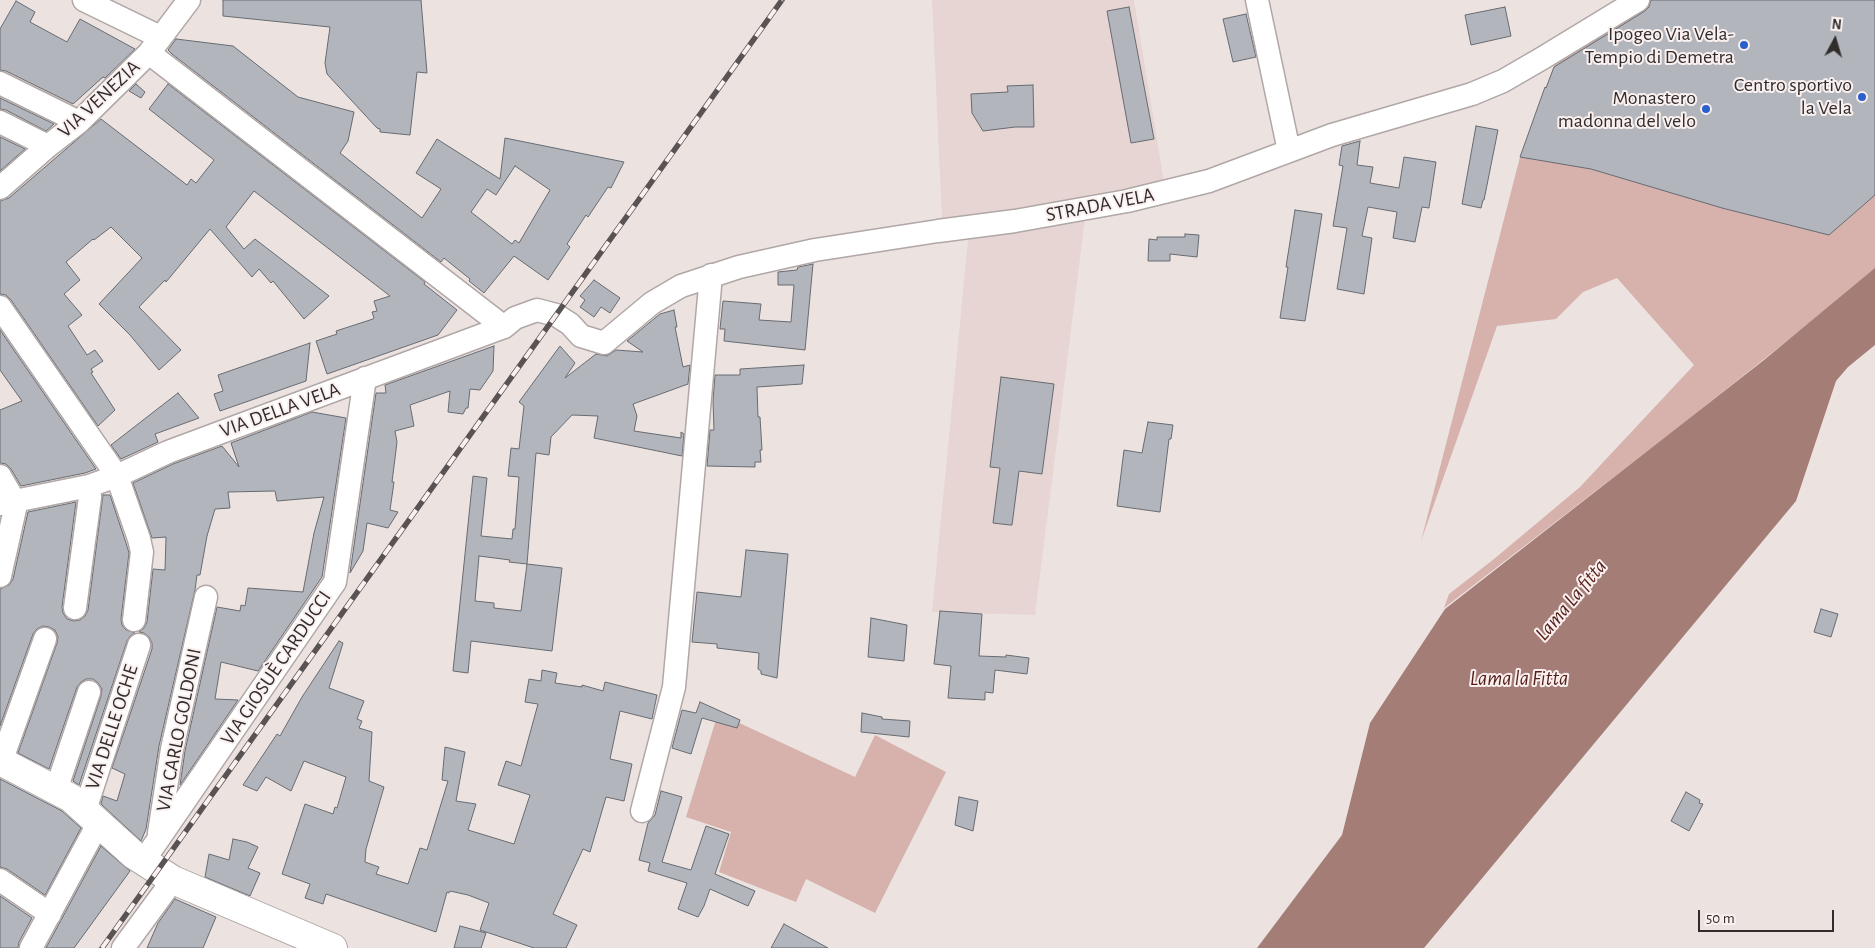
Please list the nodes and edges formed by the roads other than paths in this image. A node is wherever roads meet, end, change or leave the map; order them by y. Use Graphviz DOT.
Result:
graph roads {
  1 [pos="84,0"];
  2 [pos="189,0"];
  3 [pos="1257,0"];
  4 [pos="1638,0"];
  5 [pos="154,45"];
  6 [pos="0,83"];
  7 [pos="0,122"];
  8 [pos="79,122"];
  9 [pos="48,146"];
  10 [pos="1289,151"];
  11 [pos="0,188"];
  12 [pos="711,275"];
  13 [pos="0,307"];
  14 [pos="556,315"];
  15 [pos="504,327"];
  16 [pos="365,378"];
  17 [pos="0,476"];
  18 [pos="117,476"];
  19 [pos="89,486"];
  20 [pos="8,503"];
  21 [pos="0,576"];
  22 [pos="206,597"];
  23 [pos="75,608"];
  24 [pos="134,620"];
  25 [pos="45,639"];
  26 [pos="139,645"];
  27 [pos="89,692"];
  28 [pos="1,761"];
  29 [pos="56,790"];
  30 [pos="642,811"];
  31 [pos="92,816"];
  32 [pos="149,856"];
  33 [pos="0,880"];
  34 [pos="173,880"];
  35 [pos="50,914"];
  36 [pos="31,948"];
  37 [pos="123,948"];
  38 [pos="332,948"];
  1 -- 5 [label="street"];
  2 -- 5 [label="street, VIA VENEZIA"];
  3 -- 10 [label="street"];
  4 -- 10 [label="street, STRADA VELA"];
  5 -- 8 [label="street, VIA VENEZIA"];
  5 -- 15 [label="street"];
  6 -- 8 [label="street"];
  7 -- 9 [label="street"];
  8 -- 9 [label="street, VIA VENEZIA"];
  9 -- 11 [label="street, VIA VENEZIA"];
  10 -- 12 [label="street, STRADA VELA"];
  12 -- 14 [label="street, STRADA VELA"];
  12 -- 30 [label="street"];
  13 -- 18 [label="street"];
  14 -- 15 [label="street, VIA DELLA VELA"];
  15 -- 16 [label="street, VIA DELLA VELA"];
  16 -- 18 [label="street, VIA DELLA VELA"];
  16 -- 32 [label="street, VIA GIOSUÈ CARDUCCI"];
  17 -- 20 [label="street"];
  18 -- 19 [label="street, VIA DELLA VELA"];
  18 -- 24 [label="street"];
  19 -- 20 [label="street, VIA DELLA VELA"];
  19 -- 23 [label="street"];
  20 -- 21 [label="street"];
  22 -- 32 [label="street, VIA CARLO GOLDONI"];
  25 -- 28 [label="street"];
  26 -- 31 [label="street, VIA DELLE OCHE"];
  27 -- 29 [label="street"];
  28 -- 29 [label="street"];
  29 -- 31 [label="street"];
  31 -- 32 [label="street"];
  31 -- 35 [label="street, VIA DELLE OCHE"];
  32 -- 34 [label="street"];
  33 -- 35 [label="street"];
  34 -- 37 [label="street"];
  34 -- 38 [label="street"];
  35 -- 36 [label="street, VIA DELLE OCHE"];
}
